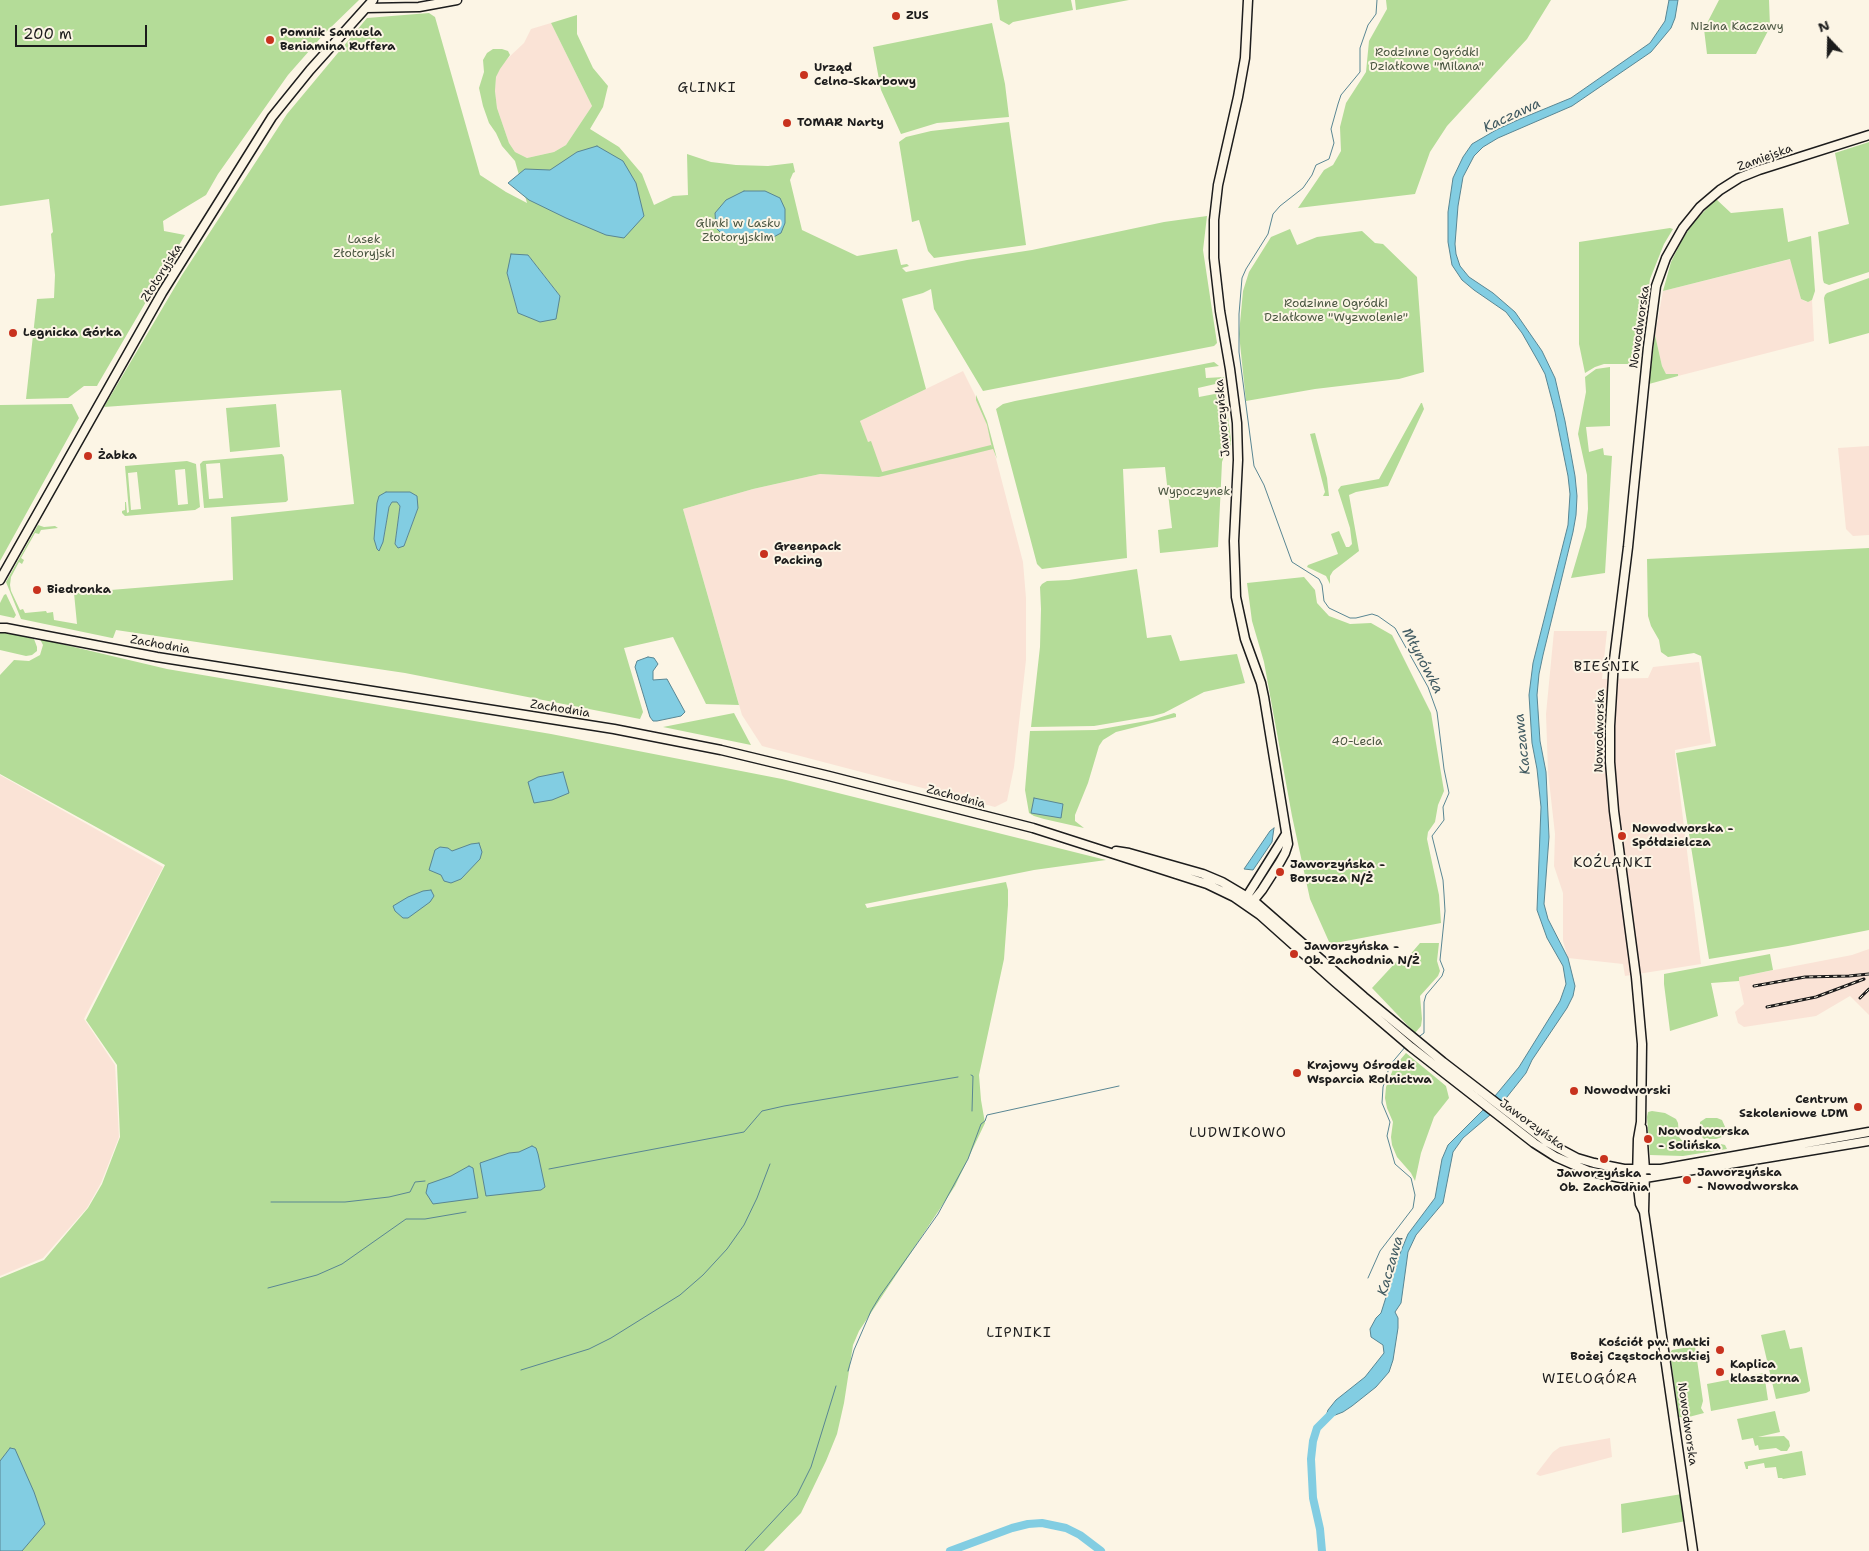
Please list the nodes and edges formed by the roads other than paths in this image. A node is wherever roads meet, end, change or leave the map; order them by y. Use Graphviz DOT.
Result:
graph roads {
  1 [pos="374,0"];
  2 [pos="457,0"];
  3 [pos="1248,0"];
  4 [pos="366,8"];
  5 [pos="1869,135"];
  6 [pos="1683,228"];
  7 [pos="0,580"];
  8 [pos="2,627"];
  9 [pos="1248,902"];
  10 [pos="1504,1114"];
  11 [pos="1869,1132"];
  12 [pos="1869,1140"];
  13 [pos="1641,1170"];
  14 [pos="1641,1179"];
  15 [pos="1693,1551"];
  1 -- 4 [label="street, Złotoryjska"];
  2 -- 4 [label="street"];
  3 -- 9 [label="street, Jaworzyńska"];
  4 -- 7 [label="street, Złotoryjska"];
  5 -- 6 [label="street, Zamiejska"];
  6 -- 13 [label="street, Nowodworska"];
  8 -- 9 [label="street, Zachodnia"];
  9 -- 10 [label="street, Jaworzyńska"];
  10 -- 13 [label="street, Jaworzyńska"];
  10 -- 14 [label="street, Jaworzyńska"];
  11 -- 13 [label="street, Jaworzyńska"];
  12 -- 14 [label="street, Jaworzyńska"];
  13 -- 14 [label="street, Nowodworska"];
  14 -- 15 [label="street, Nowodworska"];
}
